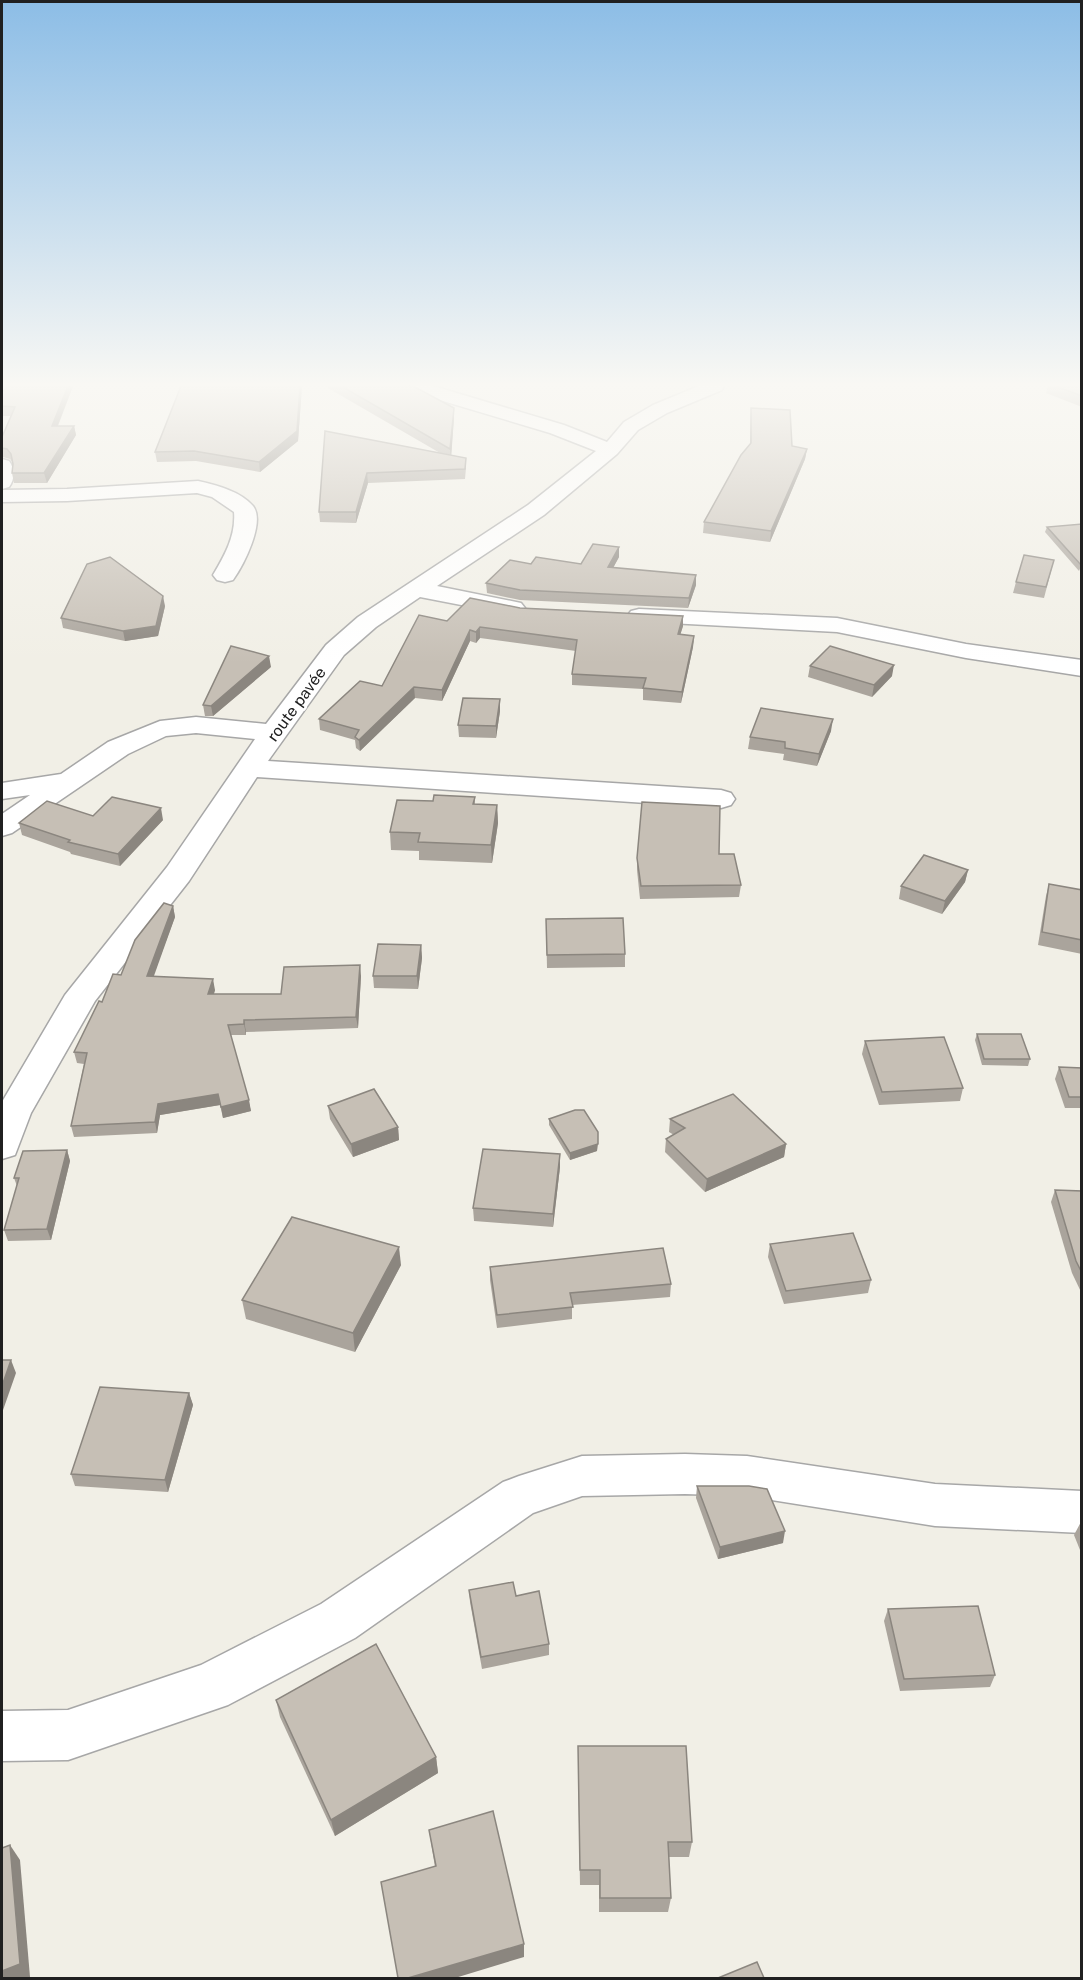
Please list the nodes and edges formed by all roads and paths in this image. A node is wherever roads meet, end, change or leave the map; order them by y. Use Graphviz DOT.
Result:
graph roads {
  1 [pos="575,478"];
  2 [pos="2,496"];
  3 [pos="225,575"];
  4 [pos="415,589"];
  5 [pos="530,610"];
  6 [pos="618,615"];
  7 [pos="1082,668"];
  8 [pos="273,733"];
  9 [pos="250,768"];
  10 [pos="72,779"];
  11 [pos="2,791"];
  12 [pos="721,799"];
  13 [pos="2,827"];
  14 [pos="2,1144"];
  15 [pos="1082,1512"];
  16 [pos="2,1736"];
  1 -- 4 [label="street, route pavée"];
  2 -- 3 [label="street"];
  4 -- 5 [label="street"];
  4 -- 8 [label="street, route pavée"];
  6 -- 7 [label="street"];
  8 -- 9 [label="street, route pavée"];
  8 -- 10 [label="street"];
  9 -- 12 [label="street"];
  9 -- 14 [label="street, route pavée"];
  10 -- 11 [label="street"];
  10 -- 13 [label="street"];
  15 -- 16 [label="street"];
}
